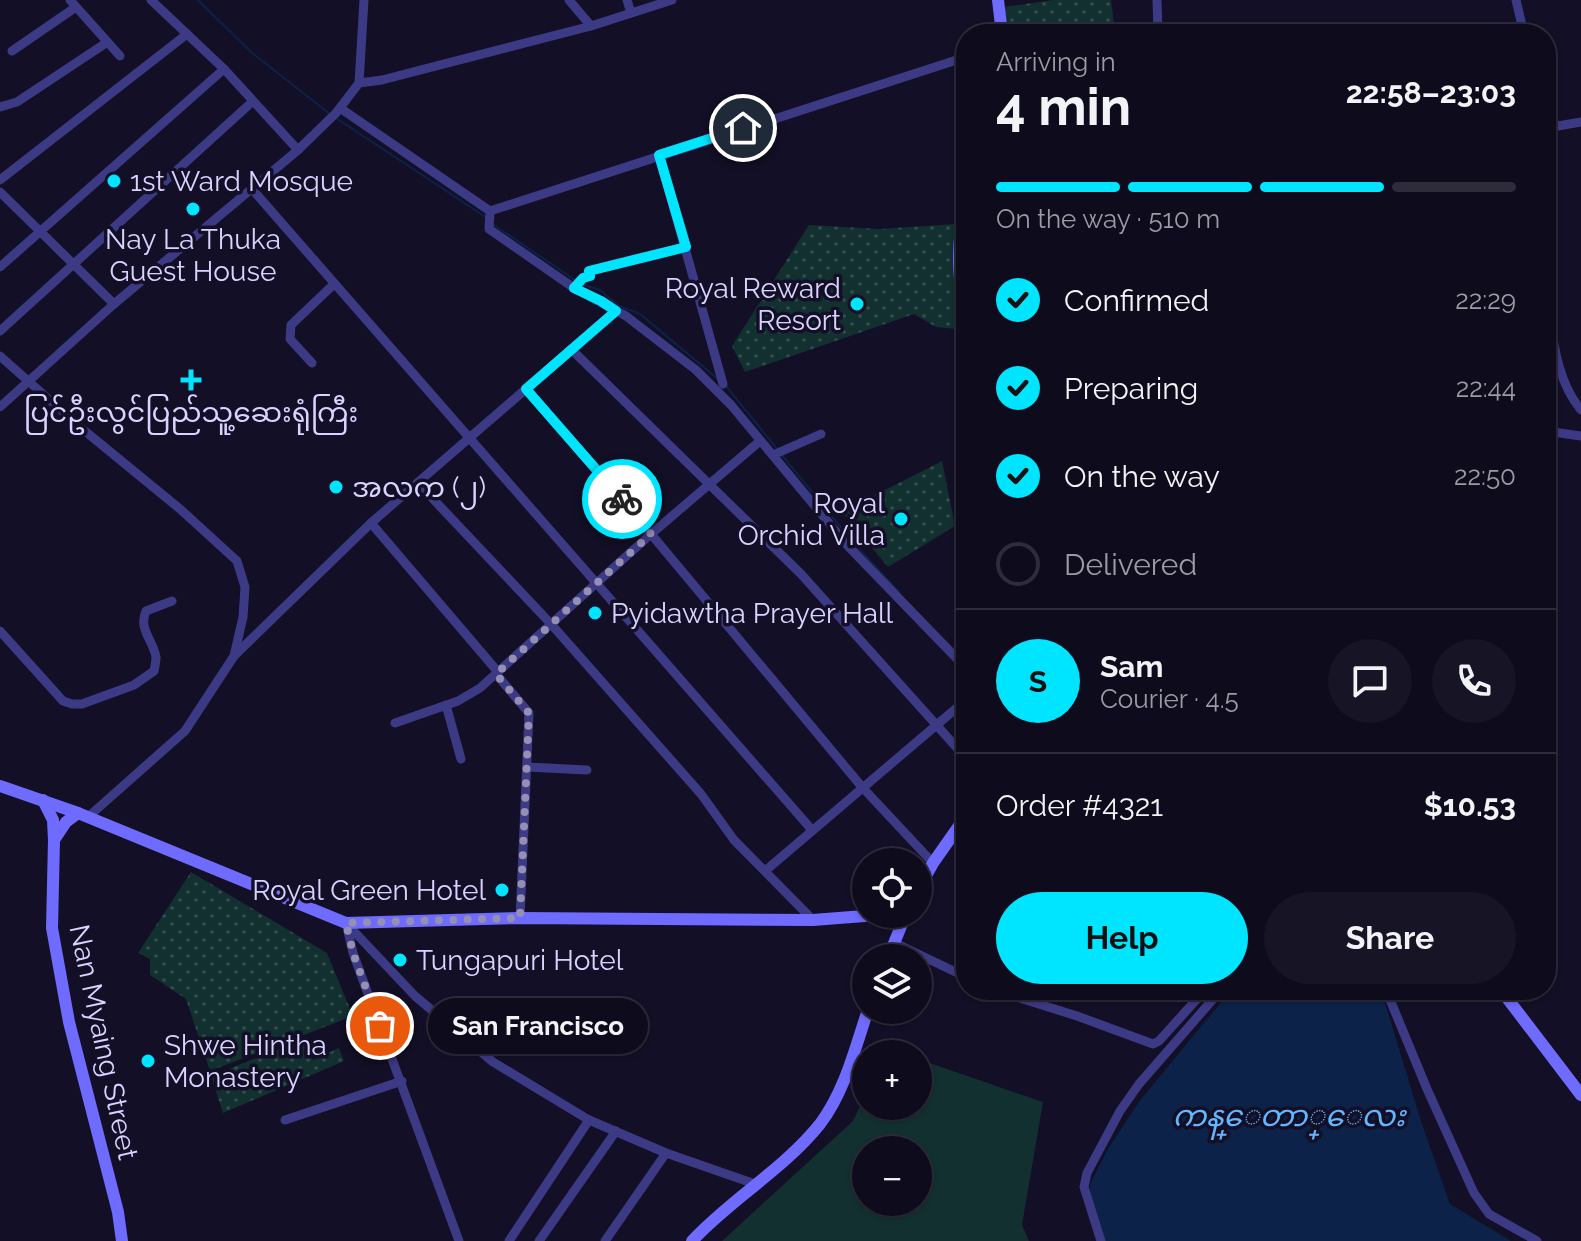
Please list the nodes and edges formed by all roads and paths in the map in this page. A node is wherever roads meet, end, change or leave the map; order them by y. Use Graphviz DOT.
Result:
graph roads {
  1 [pos="151,0"];
  2 [pos="364,0"];
  3 [pos="569,0"];
  4 [pos="627,0"];
  5 [pos="672,0"];
  6 [pos="998,0"];
  7 [pos="1157,0"];
  8 [pos="1516,0"];
  9 [pos="73,4"];
  10 [pos="631,13"];
  11 [pos="1001,24"];
  12 [pos="1158,24"];
  13 [pos="1522,24"];
  14 [pos="591,26"];
  15 [pos="187,34"];
  16 [pos="106,43"];
  17 [pos="12,51"];
  18 [pos="120,56"];
  19 [pos="956,60"];
  20 [pos="224,69"];
  21 [pos="359,83"];
  22 [pos="252,102"];
  23 [pos="0,107"];
  24 [pos="335,114"];
  25 [pos="1581,122"];
  26 [pos="1556,124"];
  27 [pos="298,150"];
  28 [pos="659,155"];
  29 [pos="0,180"];
  30 [pos="252,189"];
  31 [pos="1,193"];
  32 [pos="490,217"];
  33 [pos="39,230"];
  34 [pos="686,247"];
  35 [pos="74,264"];
  36 [pos="0,267"];
  37 [pos="578,284"];
  38 [pos="333,285"];
  39 [pos="114,304"];
  40 [pos="616,311"];
  41 [pos="0,331"];
  42 [pos="571,349"];
  43 [pos="1556,352"];
  44 [pos="0,356"];
  45 [pos="312,363"];
  46 [pos="29,380"];
  47 [pos="723,384"];
  48 [pos="526,389"];
  49 [pos="0,407"];
  50 [pos="1581,410"];
  51 [pos="1556,432"];
  52 [pos="821,434"];
  53 [pos="1581,436"];
  54 [pos="469,437"];
  55 [pos="760,441"];
  56 [pos="773,455"];
  57 [pos="418,483"];
  58 [pos="709,484"];
  59 [pos="371,523"];
  60 [pos="651,534"];
  61 [pos="597,584"];
  62 [pos="172,601"];
  63 [pos="551,624"];
  64 [pos="0,631"];
  65 [pos="234,656"];
  66 [pos="956,658"];
  67 [pos="497,673"];
  68 [pos="446,705"];
  69 [pos="956,708"];
  70 [pos="395,723"];
  71 [pos="936,725"];
  72 [pos="956,747"];
  73 [pos="461,759"];
  74 [pos="527,767"];
  75 [pos="587,770"];
  76 [pos="0,786"];
  77 [pos="862,787"];
  78 [pos="43,800"];
  79 [pos="83,815"];
  80 [pos="812,830"];
  81 [pos="956,830"];
  82 [pos="54,840"];
  83 [pos="933,863"];
  84 [pos="765,871"];
  85 [pos="852,917"];
  86 [pos="520,918"];
  87 [pos="813,920"];
  88 [pos="346,923"];
  89 [pos="890,928"];
  90 [pos="901,928"];
  91 [pos="895,943"];
  92 [pos="956,972"];
  93 [pos="1035,1000"];
  94 [pos="1196,1000"];
  95 [pos="1212,1000"];
  96 [pos="1390,1000"];
  97 [pos="1509,1000"];
  98 [pos="863,1024"];
  99 [pos="402,1081"];
  100 [pos="1581,1095"];
  101 [pos="285,1120"];
  102 [pos="589,1120"];
  103 [pos="616,1131"];
  104 [pos="666,1153"];
  105 [pos="755,1184"];
  106 [pos="122,1241"];
  107 [pos="459,1241"];
  108 [pos="509,1241"];
  109 [pos="539,1241"];
  110 [pos="605,1241"];
  111 [pos="692,1241"];
  112 [pos="1101,1241"];
  113 [pos="1537,1241"];
  1 -- 15 [label="street"];
  2 -- 21 [label="street"];
  3 -- 14 [label="street"];
  4 -- 10 [label="street"];
  5 -- 10 [label="street"];
  6 -- 11 [label="street"];
  7 -- 12 [label="street"];
  8 -- 13 [label="street"];
  9 -- 16 [label="street"];
  9 -- 17 [label="street"];
  10 -- 14 [label="street"];
  14 -- 21 [label="street"];
  15 -- 20 [label="street"];
  15 -- 29 [label="street"];
  16 -- 18 [label="street"];
  16 -- 23 [label="street"];
  19 -- 28 [label="street"];
  20 -- 22 [label="street"];
  20 -- 33 [label="street"];
  21 -- 24 [label="street"];
  22 -- 27 [label="street"];
  22 -- 35 [label="street"];
  24 -- 27 [label="street"];
  24 -- 32 [label="street"];
  25 -- 26 [label="street"];
  27 -- 30 [label="street"];
  28 -- 32 [label="street"];
  28 -- 34 [label="street"];
  30 -- 38 [label="street"];
  30 -- 39 [label="street"];
  31 -- 33 [label="street"];
  32 -- 37 [label="street"];
  33 -- 35 [label="street"];
  33 -- 36 [label="street"];
  34 -- 37 [label="street"];
  34 -- 47 [label="street"];
  35 -- 39 [label="street"];
  35 -- 41 [label="street"];
  37 -- 40 [label="street"];
  38 -- 45 [label="street"];
  38 -- 54 [label="street"];
  39 -- 46 [label="street"];
  40 -- 42 [label="street"];
  40 -- 55 [label="street"];
  42 -- 48 [label="street"];
  42 -- 58 [label="street"];
  43 -- 50 [label="street"];
  44 -- 46 [label="street"];
  46 -- 49 [label="street"];
  46 -- 65 [label="street"];
  48 -- 54 [label="street"];
  48 -- 60 [label="street"];
  51 -- 53 [label="street"];
  52 -- 56 [label="street"];
  54 -- 57 [label="street"];
  54 -- 61 [label="street"];
  55 -- 56 [label="street"];
  55 -- 58 [label="street"];
  56 -- 66 [label="street"];
  57 -- 59 [label="street"];
  57 -- 63 [label="street"];
  58 -- 60 [label="street"];
  58 -- 71 [label="street"];
  59 -- 65 [label="street"];
  59 -- 67 [label="street"];
  60 -- 61 [label="street"];
  60 -- 77 [label="street"];
  61 -- 63 [label="street"];
  61 -- 80 [label="street"];
  62 -- 64 [label="street"];
  63 -- 67 [label="street"];
  63 -- 84 [label="street"];
  65 -- 79 [label="street"];
  67 -- 68 [label="street"];
  67 -- 74 [label="street"];
  68 -- 70 [label="street"];
  68 -- 73 [label="street"];
  69 -- 71 [label="street"];
  71 -- 72 [label="street"];
  71 -- 77 [label="street"];
  74 -- 75 [label="street"];
  74 -- 86 [label="street"];
  76 -- 78 [label="street"];
  77 -- 80 [label="street"];
  77 -- 83 [label="street"];
  78 -- 79 [label="street"];
  78 -- 82 [label="street, Nan Myaing Street"];
  79 -- 82 [label="street"];
  79 -- 88 [label="street"];
  80 -- 84 [label="street"];
  81 -- 83 [label="street"];
  82 -- 106 [label="street, Nan Myaing Street"];
  84 -- 87 [label="street"];
  85 -- 87 [label="street"];
  86 -- 87 [label="street"];
  86 -- 88 [label="street"];
  88 -- 99 [label="street"];
  88 -- 102 [label="street"];
  89 -- 91 [label="street"];
  90 -- 91 [label="street"];
  91 -- 92 [label="street"];
  93 -- 94 [label="street"];
  95 -- 112 [label="street"];
  96 -- 113 [label="street"];
  97 -- 100 [label="street"];
  98 -- 105 [label="street"];
  99 -- 101 [label="street"];
  99 -- 107 [label="street"];
  102 -- 103 [label="street"];
  102 -- 108 [label="street"];
  103 -- 104 [label="street"];
  103 -- 109 [label="street"];
  104 -- 105 [label="street"];
  104 -- 110 [label="street"];
  105 -- 111 [label="street"];
}
